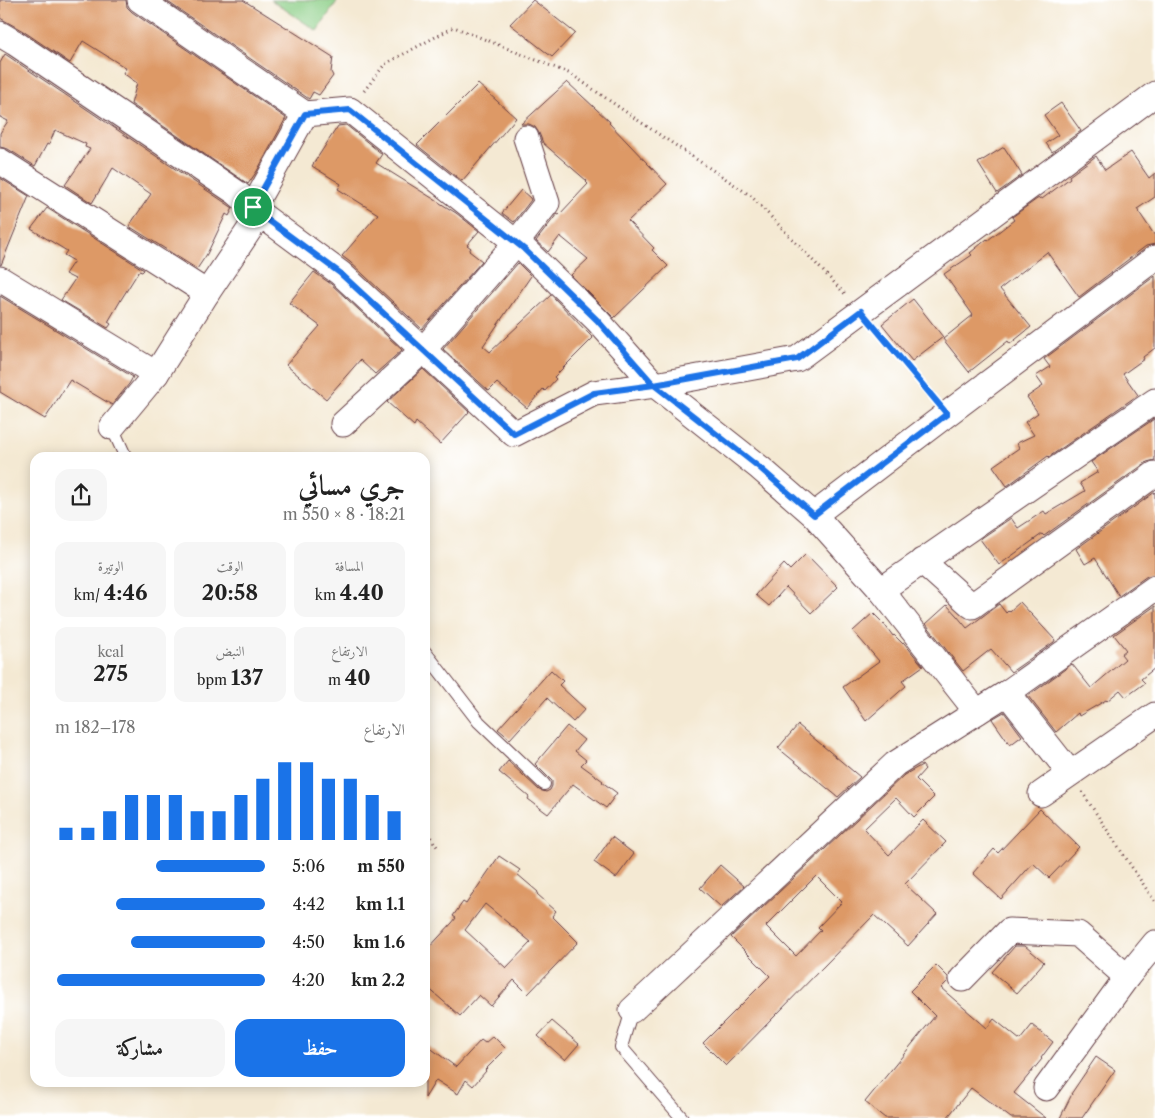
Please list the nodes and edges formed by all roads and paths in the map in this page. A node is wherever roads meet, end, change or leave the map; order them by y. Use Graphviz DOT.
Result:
graph roads {
  1 [pos="140,0"];
  2 [pos="0,34"];
  3 [pos="1155,94"];
  4 [pos="350,110"];
  5 [pos="305,114"];
  6 [pos="526,138"];
  7 [pos="0,161"];
  8 [pos="256,211"];
  9 [pos="516,244"];
  10 [pos="1155,258"];
  11 [pos="0,278"];
  12 [pos="207,293"];
  13 [pos="861,311"];
  14 [pos="423,350"];
  15 [pos="156,374"];
  16 [pos="654,385"];
  17 [pos="1155,401"];
  18 [pos="947,414"];
  19 [pos="343,424"];
  20 [pos="112,427"];
  21 [pos="123,452"];
  22 [pos="1155,474"];
  23 [pos="814,515"];
  24 [pos="922,562"];
  25 [pos="1155,588"];
  26 [pos="881,590"];
  27 [pos="430,658"];
  28 [pos="1007,693"];
  29 [pos="977,712"];
  30 [pos="1155,715"];
  31 [pos="1070,773"];
  32 [pos="544,784"];
  33 [pos="1041,794"];
  34 [pos="430,836"];
  35 [pos="438,848"];
  36 [pos="1155,902"];
  37 [pos="1155,943"];
  38 [pos="1127,977"];
  39 [pos="962,979"];
  40 [pos="632,1010"];
  41 [pos="1046,1088"];
  42 [pos="682,1118"];
  1 -- 5 [label="street"];
  2 -- 8 [label="street"];
  3 -- 13 [label="street"];
  4 -- 5 [label="street"];
  4 -- 9 [label="street"];
  4 -- 13 [label="path"];
  5 -- 8 [label="street"];
  6 -- 9 [label="street"];
  7 -- 12 [label="street"];
  8 -- 12 [label="street"];
  8 -- 14 [label="street"];
  9 -- 14 [label="street"];
  9 -- 16 [label="street"];
  10 -- 18 [label="street"];
  11 -- 15 [label="street"];
  12 -- 15 [label="street"];
  13 -- 16 [label="street"];
  13 -- 18 [label="path"];
  14 -- 16 [label="street"];
  14 -- 19 [label="street"];
  15 -- 20 [label="street"];
  16 -- 23 [label="street"];
  17 -- 24 [label="street"];
  18 -- 23 [label="street"];
  20 -- 21 [label="lane"];
  22 -- 24 [label="street"];
  23 -- 26 [label="street"];
  24 -- 26 [label="street"];
  25 -- 28 [label="street"];
  26 -- 29 [label="street"];
  27 -- 32 [label="lane"];
  28 -- 29 [label="street"];
  28 -- 31 [label="street"];
  29 -- 40 [label="street"];
  30 -- 31 [label="street"];
  31 -- 33 [label="street"];
  31 -- 36 [label="path"];
  34 -- 35 [label="path"];
  37 -- 38 [label="street"];
  38 -- 39 [label="street"];
  38 -- 41 [label="street"];
  40 -- 42 [label="lane"];
}
